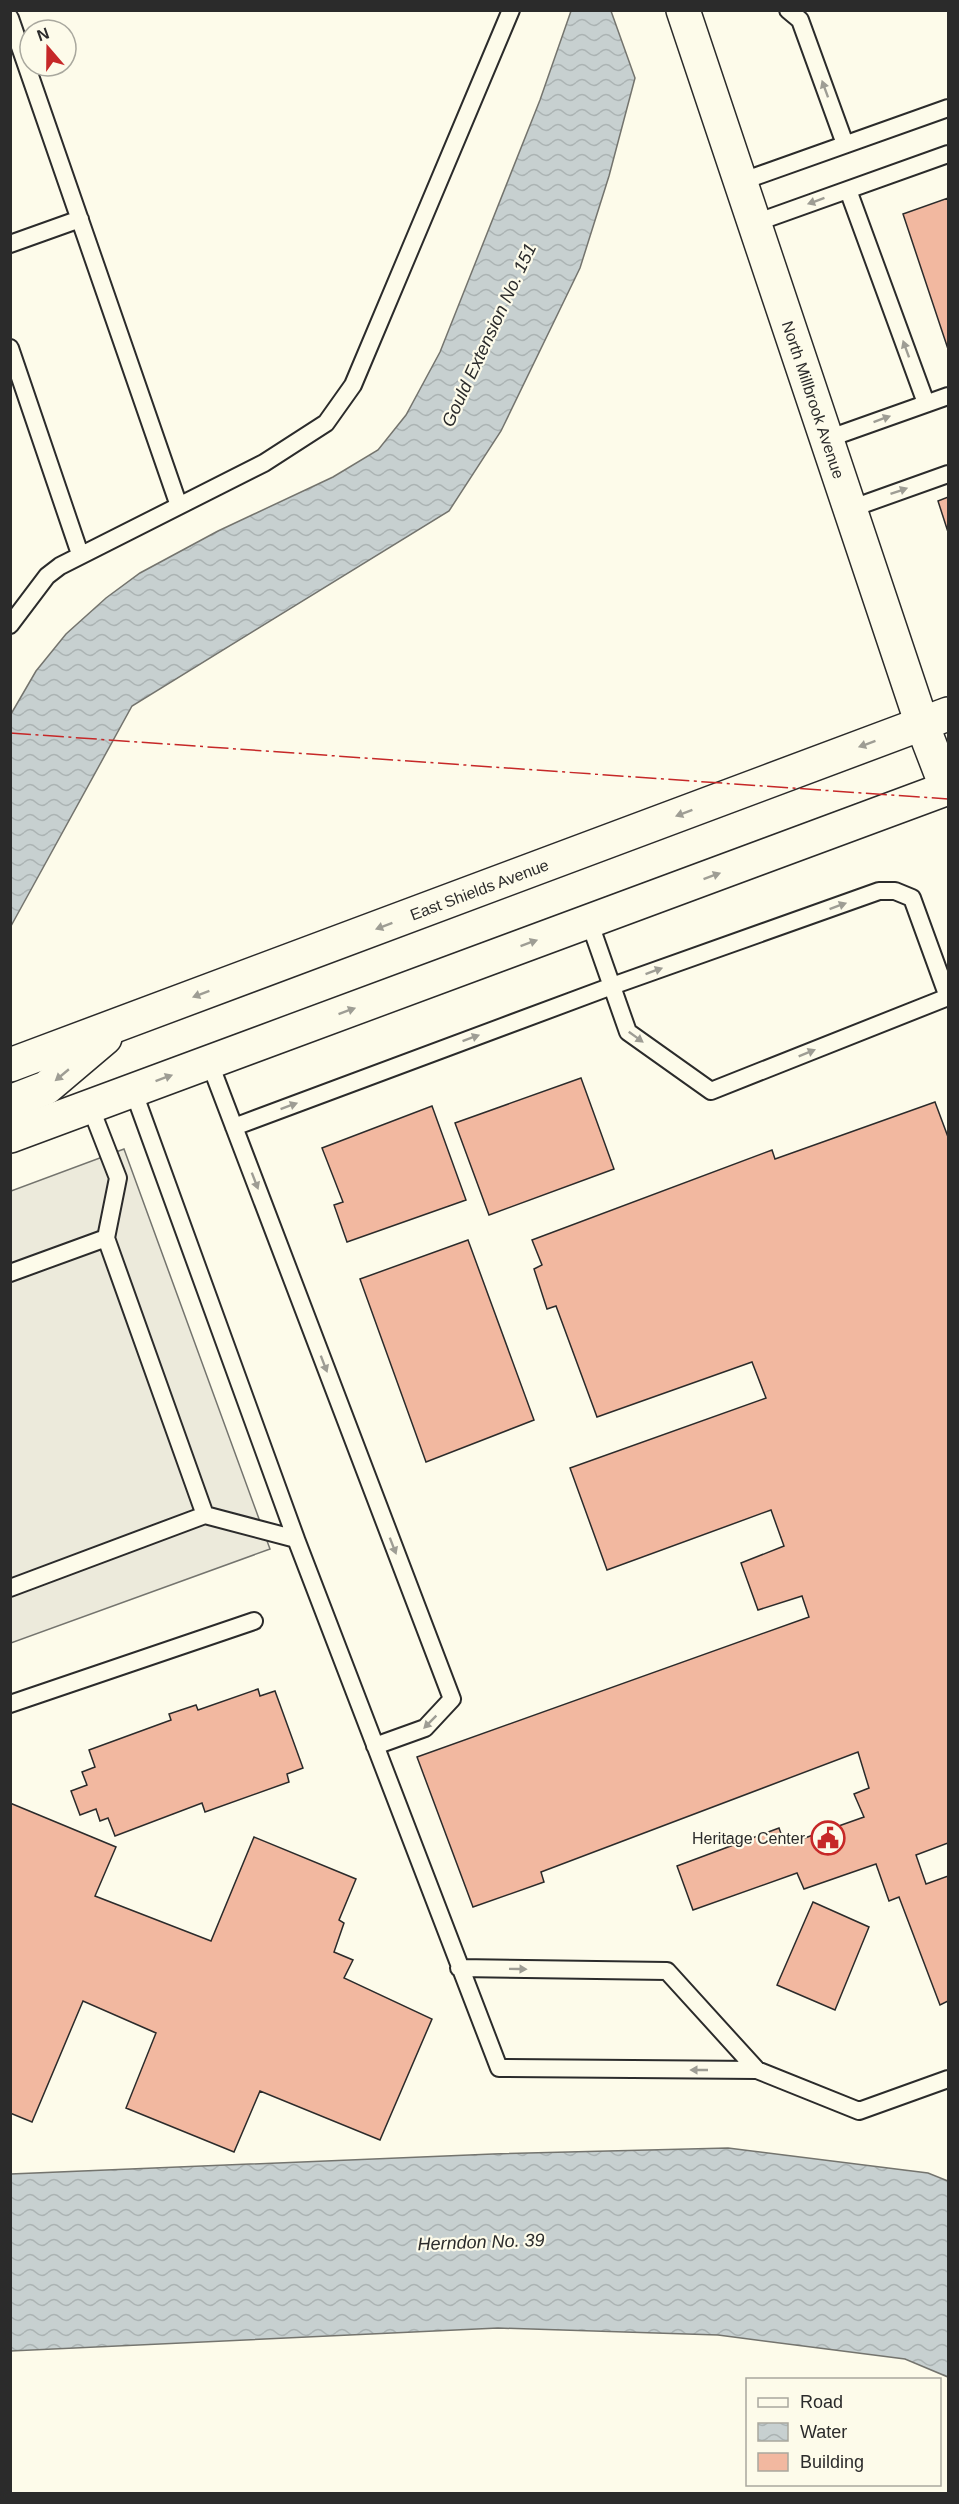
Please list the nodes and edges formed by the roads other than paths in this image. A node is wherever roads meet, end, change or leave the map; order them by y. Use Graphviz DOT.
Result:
graph roads {
  1 [pos="511,10"];
  2 [pos="683,10"];
  3 [pos="788,10"];
  4 [pos="10,18"];
  5 [pos="948,108"];
  6 [pos="845,144"];
  7 [pos="948,154"];
  8 [pos="740,182"];
  9 [pos="848,190"];
  10 [pos="80,219"];
  11 [pos="754,223"];
  12 [pos="10,244"];
  13 [pos="10,348"];
  14 [pos="948,396"];
  15 [pos="926,404"];
  16 [pos="827,439"];
  17 [pos="948,474"];
  18 [pos="179,506"];
  19 [pos="850,509"];
  20 [pos="80,554"];
  21 [pos="10,625"];
  22 [pos="935,719"];
  23 [pos="948,789"];
  24 [pos="590,921"];
  25 [pos="612,986"];
  26 [pos="948,997"];
  27 [pos="123,1024"];
  28 [pos="209,1061"];
  29 [pos="10,1065"];
  30 [pos="133,1090"];
  31 [pos="10,1102"];
  32 [pos="90,1106"];
  33 [pos="234,1127"];
  34 [pos="10,1136"];
  35 [pos="106,1238"];
  36 [pos="10,1273"];
  37 [pos="206,1515"];
  38 [pos="296,1539"];
  39 [pos="10,1588"];
  40 [pos="254,1621"];
  41 [pos="10,1704"];
  42 [pos="375,1746"];
  43 [pos="459,1968"];
  44 [pos="757,2070"];
  45 [pos="947,2082"];
  1 -- 18 [label="lane"];
  2 -- 8 [label="main road, North Millbrook Avenue"];
  6 -- 3 [label="lane, one-way"];
  4 -- 10 [label="lane"];
  5 -- 6 [label="lane"];
  6 -- 8 [label="lane"];
  7 -- 9 [label="lane"];
  8 -- 11 [label="main road, North Millbrook Avenue"];
  9 -- 11 [label="lane, one-way"];
  15 -- 9 [label="lane, one-way"];
  10 -- 12 [label="lane"];
  10 -- 18 [label="lane"];
  11 -- 16 [label="main road, North Millbrook Avenue"];
  13 -- 20 [label="lane"];
  14 -- 15 [label="lane"];
  16 -- 15 [label="lane, one-way"];
  16 -- 19 [label="main road, North Millbrook Avenue"];
  19 -- 17 [label="lane, one-way"];
  18 -- 20 [label="lane"];
  19 -- 22 [label="main road, North Millbrook Avenue"];
  20 -- 21 [label="lane"];
  22 -- 23 [label="main road, North Millbrook Avenue"];
  22 -- 27 [label="main road, East Shields Avenue, one-way"];
  24 -- 23 [label="main road, one-way"];
  24 -- 25 [label="lane"];
  28 -- 24 [label="main road, one-way"];
  25 -- 26 [label="lane, one-way"];
  25 -- 26 [label="lane, one-way"];
  33 -- 25 [label="lane, one-way"];
  27 -- 29 [label="main road, East Shields Avenue"];
  27 -- 31 [label="main road, one-way"];
  30 -- 28 [label="main road, one-way"];
  28 -- 33 [label="lane"];
  30 -- 32 [label="main road"];
  30 -- 38 [label="lane"];
  32 -- 34 [label="main road"];
  32 -- 35 [label="lane"];
  33 -- 42 [label="lane, one-way"];
  35 -- 36 [label="lane"];
  35 -- 37 [label="lane"];
  37 -- 38 [label="lane"];
  37 -- 39 [label="lane"];
  38 -- 42 [label="lane"];
  40 -- 41 [label="lane"];
  42 -- 43 [label="lane"];
  43 -- 44 [label="lane, one-way"];
  44 -- 43 [label="lane, one-way"];
  44 -- 45 [label="lane"];
}
